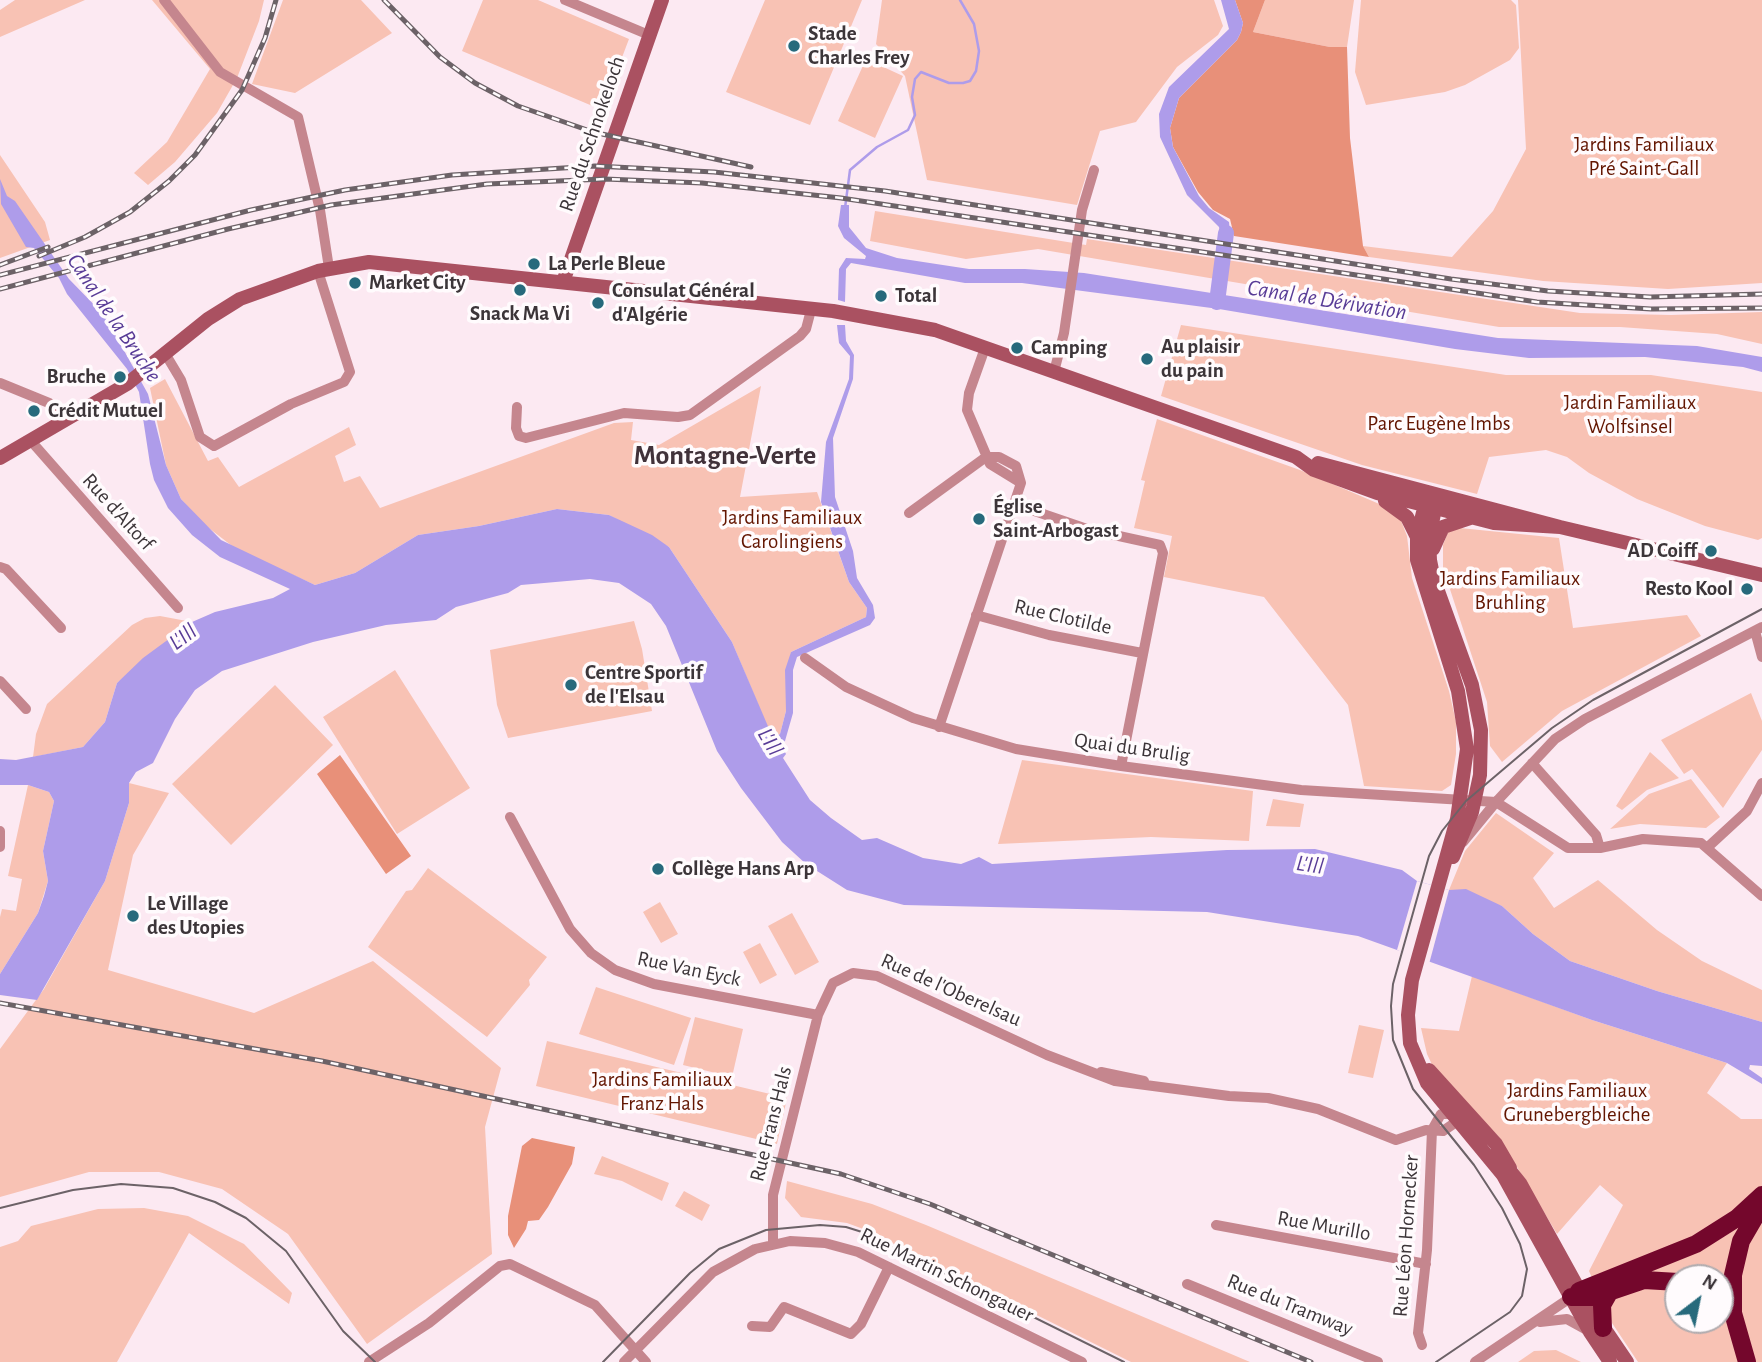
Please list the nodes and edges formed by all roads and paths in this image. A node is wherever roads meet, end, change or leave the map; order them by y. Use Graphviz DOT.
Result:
graph roads {
  1 [pos="164,0"];
  2 [pos="565,0"];
  3 [pos="662,0"];
  4 [pos="649,35"];
  5 [pos="1094,170"];
  6 [pos="323,270"];
  7 [pos="563,282"];
  8 [pos="811,310"];
  9 [pos="985,348"];
  10 [pos="166,355"];
  11 [pos="1054,372"];
  12 [pos="0,383"];
  13 [pos="517,407"];
  14 [pos="64,421"];
  15 [pos="31,441"];
  16 [pos="986,457"];
  17 [pos="1296,457"];
  18 [pos="0,458"];
  19 [pos="1362,488"];
  20 [pos="1431,500"];
  21 [pos="1014,505"];
  22 [pos="909,513"];
  23 [pos="1471,517"];
  24 [pos="1560,527"];
  25 [pos="1417,537"];
  26 [pos="1430,560"];
  27 [pos="0,567"];
  28 [pos="1762,575"];
  29 [pos="178,608"];
  30 [pos="976,615"];
  31 [pos="61,628"];
  32 [pos="1759,629"];
  33 [pos="1142,653"];
  34 [pos="1762,657"];
  35 [pos="805,658"];
  36 [pos="0,681"];
  37 [pos="26,709"];
  38 [pos="939,727"];
  39 [pos="1532,763"];
  40 [pos="1121,766"];
  41 [pos="1762,783"];
  42 [pos="1467,801"];
  43 [pos="1496,802"];
  44 [pos="510,817"];
  45 [pos="0,831"];
  46 [pos="1709,846"];
  47 [pos="0,847"];
  48 [pos="1600,848"];
  49 [pos="1456,850"];
  50 [pos="1438,883"];
  51 [pos="1762,895"];
  52 [pos="818,1015"];
  53 [pos="1458,1114"];
  54 [pos="1434,1130"];
  55 [pos="1762,1195"];
  56 [pos="1762,1205"];
  57 [pos="1536,1223"];
  58 [pos="1216,1225"];
  59 [pos="773,1244"];
  60 [pos="1426,1264"];
  61 [pos="890,1267"];
  62 [pos="1664,1281"];
  63 [pos="1187,1284"];
  64 [pos="1610,1292"];
  65 [pos="1578,1295"];
  66 [pos="752,1326"];
  67 [pos="1530,1326"];
  68 [pos="1597,1330"];
  69 [pos="1729,1334"];
  70 [pos="1422,1345"];
  71 [pos="635,1350"];
  72 [pos="369,1362"];
  73 [pos="624,1362"];
  74 [pos="646,1362"];
  75 [pos="1082,1362"];
  76 [pos="1378,1362"];
  77 [pos="1475,1362"];
  78 [pos="1610,1362"];
  79 [pos="1627,1362"];
  80 [pos="1745,1362"];
  1 -- 6 [label="street"];
  2 -- 4 [label="street"];
  3 -- 4 [label="main road, Rue du Schnokeloch"];
  4 -- 7 [label="main road, Rue du Schnokeloch"];
  5 -- 11 [label="street"];
  6 -- 7 [label="main road"];
  6 -- 10 [label="main road"];
  6 -- 10 [label="street"];
  7 -- 8 [label="main road"];
  8 -- 9 [label="main road"];
  8 -- 13 [label="street"];
  9 -- 11 [label="main road"];
  9 -- 16 [label="street"];
  10 -- 14 [label="main road"];
  11 -- 17 [label="main road"];
  12 -- 14 [label="street"];
  14 -- 15 [label="main road"];
  15 -- 18 [label="main road"];
  15 -- 29 [label="street, Rue d'Altorf"];
  16 -- 21 [label="street"];
  16 -- 22 [label="street"];
  17 -- 19 [label="main road"];
  17 -- 20 [label="main road"];
  19 -- 20 [label="main road"];
  19 -- 25 [label="main road"];
  20 -- 23 [label="main road"];
  20 -- 24 [label="main road"];
  20 -- 25 [label="main road"];
  20 -- 26 [label="main road"];
  21 -- 30 [label="street"];
  21 -- 33 [label="street"];
  23 -- 24 [label="main road"];
  23 -- 26 [label="main road"];
  24 -- 28 [label="main road"];
  25 -- 42 [label="main road"];
  26 -- 42 [label="main road"];
  27 -- 31 [label="street"];
  30 -- 33 [label="street, Rue Clotilde"];
  30 -- 38 [label="street"];
  32 -- 34 [label="street"];
  32 -- 39 [label="street"];
  33 -- 40 [label="street"];
  35 -- 38 [label="street, Quai du Brulig"];
  36 -- 37 [label="street"];
  38 -- 40 [label="street, Quai du Brulig"];
  39 -- 43 [label="street"];
  39 -- 48 [label="street"];
  40 -- 42 [label="street, Quai du Brulig"];
  41 -- 46 [label="street"];
  42 -- 43 [label="street, Quai du Brulig"];
  42 -- 49 [label="main road"];
  42 -- 50 [label="main road"];
  43 -- 48 [label="street"];
  43 -- 49 [label="street"];
  44 -- 52 [label="street, Rue Van Eyck"];
  45 -- 47 [label="street"];
  46 -- 48 [label="street"];
  46 -- 51 [label="street"];
  49 -- 50 [label="main road"];
  50 -- 53 [label="main road"];
  52 -- 54 [label="street, Rue de l'Oberelsau"];
  52 -- 59 [label="street, Rue Frans Hals"];
  53 -- 54 [label="street, Rue de l'Oberelsau"];
  53 -- 57 [label="main road"];
  53 -- 57 [label="main road"];
  54 -- 60 [label="street, Rue Léon Hornecker"];
  55 -- 65 [label="highway"];
  56 -- 80 [label="highway"];
  57 -- 65 [label="main road"];
  58 -- 60 [label="street, Rue Murillo"];
  59 -- 61 [label="street, Rue Martin Schongauer"];
  59 -- 71 [label="street, Rue Martin Schongauer"];
  60 -- 70 [label="street, Rue Léon Hornecker"];
  61 -- 66 [label="street"];
  61 -- 75 [label="street, Rue Martin Schongauer"];
  62 -- 64 [label="highway"];
  63 -- 76 [label="street, Rue du Tramway"];
  64 -- 65 [label="highway"];
  64 -- 68 [label="highway"];
  65 -- 67 [label="street"];
  65 -- 68 [label="main road"];
  67 -- 68 [label="street"];
  67 -- 77 [label="street"];
  68 -- 78 [label="main road"];
  68 -- 79 [label="main road"];
  69 -- 80 [label="highway"];
  71 -- 72 [label="street"];
  71 -- 73 [label="street, Rue Martin Schongauer"];
  71 -- 74 [label="street"];
}
